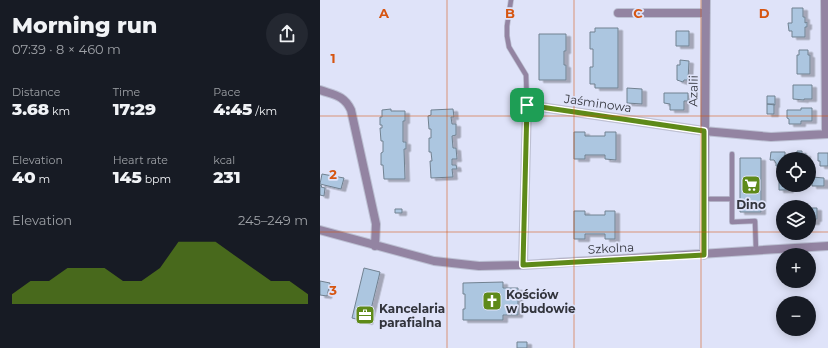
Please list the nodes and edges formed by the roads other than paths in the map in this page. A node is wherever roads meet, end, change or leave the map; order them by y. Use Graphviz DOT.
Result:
graph roads {
  1 [pos="511,0"];
  2 [pos="706,0"];
  3 [pos="825,0"];
  4 [pos="706,12"];
  5 [pos="618,13"];
  6 [pos="320,90"];
  7 [pos="527,105"];
  8 [pos="704,131"];
  9 [pos="827,134"];
  10 [pos="732,154"];
  11 [pos="704,199"];
  12 [pos="732,199"];
  13 [pos="320,230"];
  14 [pos="376,246"];
  15 [pos="828,246"];
  16 [pos="756,251"];
  17 [pos="704,255"];
  18 [pos="523,265"];
  1 -- 7 [label="lane"];
  2 -- 4 [label="street, Azalii"];
  3 -- 9 [label="street"];
  4 -- 5 [label="street"];
  4 -- 8 [label="street, Azalii"];
  6 -- 14 [label="street"];
  7 -- 8 [label="street, Jaśminowa"];
  7 -- 18 [label="street"];
  8 -- 9 [label="street, Jaśminowa"];
  8 -- 11 [label="street, Azalii"];
  10 -- 12 [label="lane"];
  11 -- 12 [label="lane"];
  11 -- 17 [label="street, Azalii"];
  12 -- 16 [label="lane"];
  13 -- 14 [label="street, Szkolna"];
  14 -- 18 [label="street, Szkolna"];
  15 -- 16 [label="street, Szkolna"];
  16 -- 17 [label="street, Szkolna"];
  17 -- 18 [label="street, Szkolna"];
}
